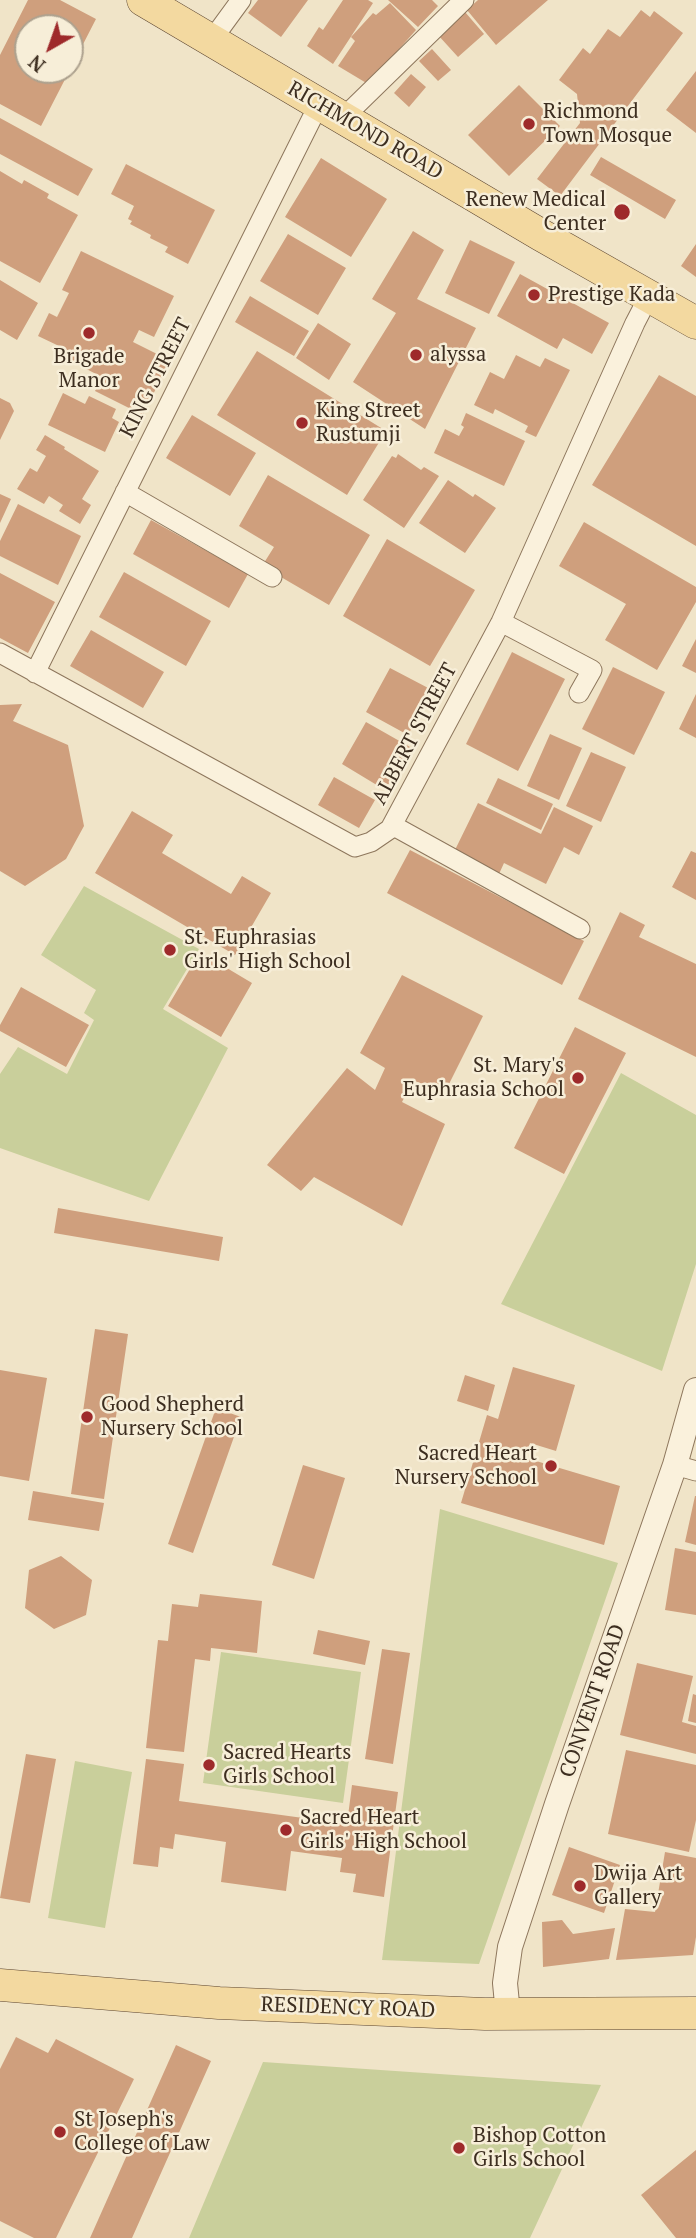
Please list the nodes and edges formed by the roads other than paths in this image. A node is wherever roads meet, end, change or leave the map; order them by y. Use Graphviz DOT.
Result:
graph roads {
  1 [pos="144,0"];
  2 [pos="241,0"];
  3 [pos="464,0"];
  4 [pos="211,41"];
  5 [pos="331,111"];
  6 [pos="649,296"];
  7 [pos="696,323"];
  8 [pos="125,492"];
  9 [pos="272,577"];
  10 [pos="501,622"];
  11 [pos="0,653"];
  12 [pos="35,673"];
  13 [pos="579,693"];
  14 [pos="392,825"];
  15 [pos="580,929"];
  16 [pos="696,1390"];
  17 [pos="686,1468"];
  18 [pos="0,1985"];
  19 [pos="508,2014"];
  20 [pos="696,2014"];
  1 -- 4 [label="main road, RICHMOND ROAD"];
  2 -- 4 [label="street"];
  3 -- 5 [label="street, KING STREET"];
  4 -- 5 [label="main road, RICHMOND ROAD"];
  5 -- 6 [label="main road, RICHMOND ROAD"];
  5 -- 8 [label="street, KING STREET"];
  6 -- 7 [label="main road, RICHMOND ROAD"];
  6 -- 10 [label="street, ALBERT STREET"];
  8 -- 9 [label="street"];
  8 -- 12 [label="street, KING STREET"];
  10 -- 13 [label="street"];
  10 -- 14 [label="street, ALBERT STREET"];
  11 -- 12 [label="street, ALBERT STREET"];
  12 -- 14 [label="street, ALBERT STREET"];
  14 -- 15 [label="street"];
  16 -- 17 [label="street, CONVENT ROAD"];
  17 -- 19 [label="street, CONVENT ROAD"];
  18 -- 19 [label="main road, RESIDENCY ROAD"];
  19 -- 20 [label="main road, RESIDENCY ROAD"];
}
